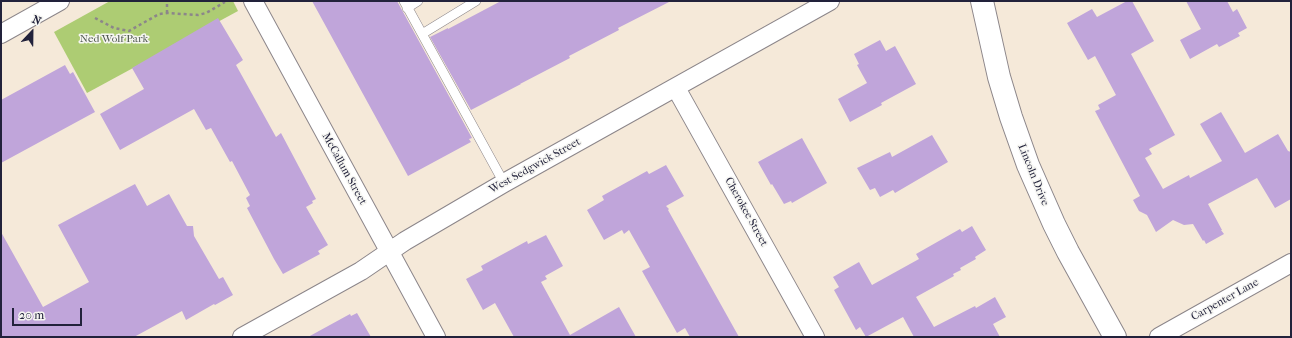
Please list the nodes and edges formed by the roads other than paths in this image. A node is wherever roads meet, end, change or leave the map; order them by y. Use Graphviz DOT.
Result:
graph roads {
  1 [pos="60,1"];
  2 [pos="253,1"];
  3 [pos="418,1"];
  4 [pos="476,1"];
  5 [pos="830,1"];
  6 [pos="982,1"];
  7 [pos="406,4"];
  8 [pos="1,34"];
  9 [pos="422,34"];
  10 [pos="676,88"];
  11 [pos="504,183"];
  12 [pos="390,252"];
  13 [pos="1291,264"];
  14 [pos="242,337"];
  15 [pos="436,337"];
  16 [pos="815,337"];
  17 [pos="1115,337"];
  18 [pos="1159,337"];
  1 -- 8 [label="street"];
  2 -- 12 [label="street, McCallum Street"];
  3 -- 7 [label="lane"];
  4 -- 9 [label="lane"];
  5 -- 10 [label="street, West Sedgwick Street"];
  6 -- 17 [label="main road, Lincoln Drive"];
  7 -- 9 [label="lane"];
  9 -- 11 [label="lane"];
  10 -- 11 [label="street, West Sedgwick Street"];
  10 -- 16 [label="street, Cherokee Street"];
  11 -- 12 [label="street, West Sedgwick Street"];
  12 -- 14 [label="street, West Sedgwick Street"];
  12 -- 15 [label="street, McCallum Street"];
  13 -- 18 [label="street, Carpenter Lane"];
}
